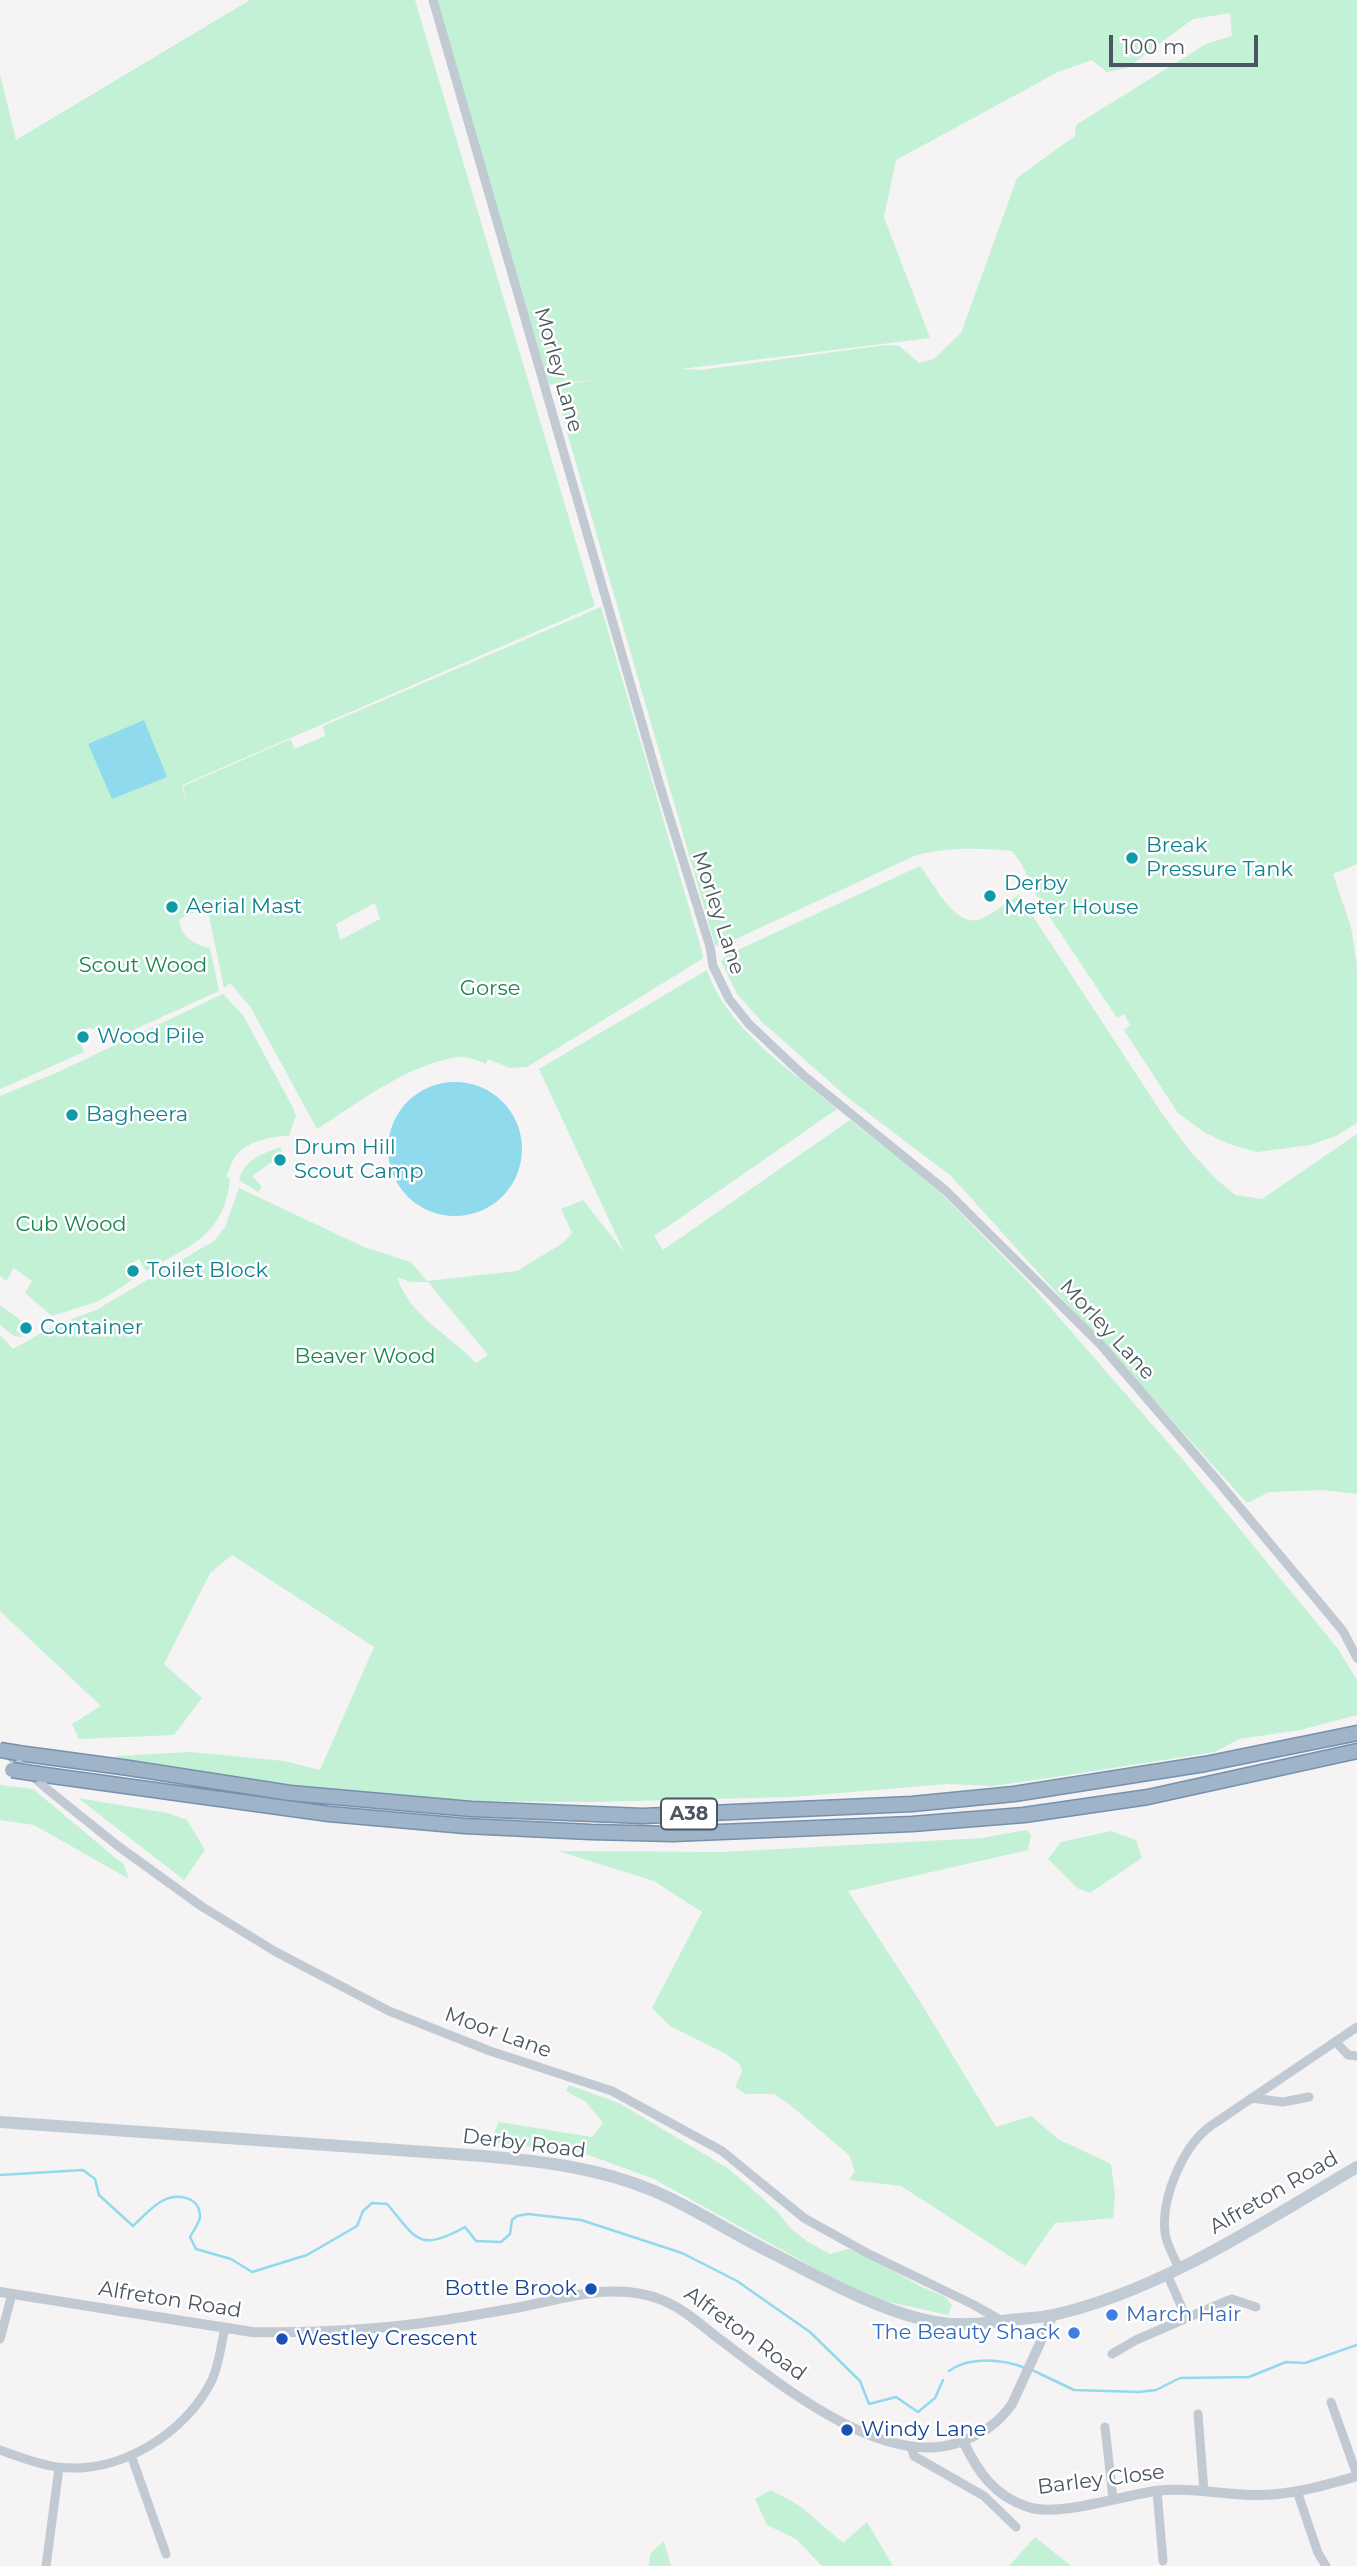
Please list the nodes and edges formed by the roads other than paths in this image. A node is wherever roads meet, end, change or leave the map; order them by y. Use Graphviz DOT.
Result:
graph roads {
  1 [pos="433,0"];
  2 [pos="1357,1658"];
  3 [pos="1357,1733"];
  4 [pos="0,1749"];
  5 [pos="1357,1751"];
  6 [pos="6,1769"];
  7 [pos="1357,2027"];
  8 [pos="1335,2042"];
  9 [pos="1357,2056"];
  10 [pos="1309,2097"];
  11 [pos="1251,2098"];
  12 [pos="0,2122"];
  13 [pos="1357,2167"];
  14 [pos="1179,2268"];
  15 [pos="1167,2274"];
  16 [pos="0,2292"];
  17 [pos="12,2294"];
  18 [pos="1256,2307"];
  19 [pos="1053,2315"];
  20 [pos="1186,2317"];
  21 [pos="1002,2321"];
  22 [pos="225,2328"];
  23 [pos="0,2339"];
  24 [pos="1112,2354"];
  25 [pos="1331,2402"];
  26 [pos="1198,2414"];
  27 [pos="1105,2427"];
  28 [pos="963,2441"];
  29 [pos="911,2447"];
  30 [pos="0,2450"];
  31 [pos="131,2455"];
  32 [pos="60,2468"];
  33 [pos="1357,2475"];
  34 [pos="1157,2491"];
  35 [pos="1204,2491"];
  36 [pos="1297,2491"];
  37 [pos="1113,2499"];
  38 [pos="1016,2527"];
  39 [pos="166,2554"];
  40 [pos="1163,2561"];
  41 [pos="46,2566"];
  42 [pos="1326,2566"];
  1 -- 2 [label="street, Morley Lane"];
  3 -- 4 [label="highway, A38, bridge"];
  4 -- 21 [label="street, Moor Lane"];
  5 -- 6 [label="highway, A38, bridge"];
  7 -- 8 [label="street"];
  8 -- 9 [label="street"];
  8 -- 11 [label="street"];
  10 -- 11 [label="street"];
  11 -- 14 [label="street"];
  12 -- 21 [label="main road, Derby Road"];
  13 -- 14 [label="main road, Alfreton Road"];
  14 -- 15 [label="main road, Alfreton Road"];
  15 -- 19 [label="main road, Alfreton Road"];
  15 -- 20 [label="street"];
  16 -- 17 [label="street, Alfreton Road"];
  17 -- 22 [label="street, Alfreton Road"];
  17 -- 23 [label="street"];
  18 -- 20 [label="street"];
  19 -- 21 [label="main road, Derby Road"];
  19 -- 28 [label="street, Alfreton Road"];
  20 -- 24 [label="street"];
  22 -- 29 [label="street, Alfreton Road"];
  22 -- 31 [label="street"];
  25 -- 33 [label="street"];
  26 -- 35 [label="street"];
  27 -- 37 [label="street"];
  28 -- 29 [label="street, Alfreton Road"];
  28 -- 37 [label="street, Barley Close"];
  29 -- 38 [label="street"];
  30 -- 32 [label="street"];
  31 -- 32 [label="street"];
  31 -- 39 [label="street"];
  32 -- 41 [label="street"];
  33 -- 36 [label="street, Barley Close"];
  34 -- 35 [label="street, Barley Close"];
  34 -- 37 [label="street, Barley Close"];
  34 -- 40 [label="street"];
  35 -- 36 [label="street, Barley Close"];
  36 -- 42 [label="street"];
}
